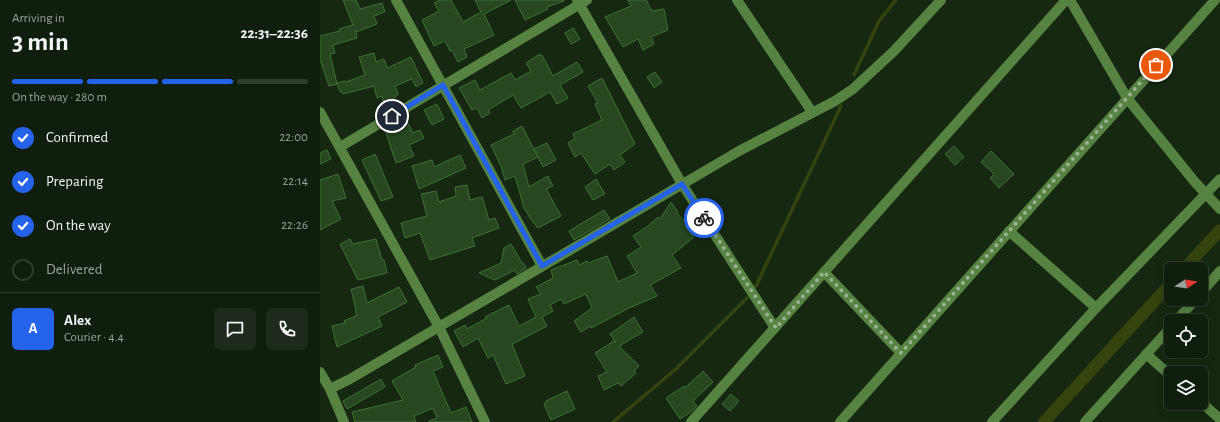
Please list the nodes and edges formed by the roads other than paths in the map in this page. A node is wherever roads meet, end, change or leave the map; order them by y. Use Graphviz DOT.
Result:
graph roads {
  1 [pos="396,0"];
  2 [pos="737,0"];
  3 [pos="942,0"];
  4 [pos="1066,0"];
  5 [pos="1070,0"];
  6 [pos="1215,0"];
  7 [pos="581,1"];
  8 [pos="1220,4"];
  9 [pos="443,85"];
  10 [pos="1127,98"];
  11 [pos="320,112"];
  12 [pos="812,112"];
  13 [pos="340,147"];
  14 [pos="1220,179"];
  15 [pos="682,184"];
  16 [pos="1206,194"];
  17 [pos="1218,206"];
  18 [pos="1009,231"];
  19 [pos="542,266"];
  20 [pos="1220,271"];
  21 [pos="824,272"];
  22 [pos="1208,285"];
  23 [pos="1190,306"];
  24 [pos="1096,308"];
  25 [pos="1182,314"];
  26 [pos="439,327"];
  27 [pos="776,328"];
  28 [pos="1164,335"];
  29 [pos="901,353"];
  30 [pos="1146,354"];
  31 [pos="1164,370"];
  32 [pos="320,372"];
  33 [pos="330,389"];
  34 [pos="1208,408"];
  35 [pos="1220,419"];
  36 [pos="344,422"];
  37 [pos="485,422"];
  38 [pos="691,422"];
  39 [pos="840,422"];
  40 [pos="992,422"];
  41 [pos="1085,422"];
  1 -- 9 [label="street"];
  2 -- 12 [label="street"];
  3 -- 12 [label="street"];
  4 -- 21 [label="street"];
  5 -- 10 [label="street"];
  6 -- 8 [label="street"];
  6 -- 10 [label="street"];
  7 -- 9 [label="street"];
  7 -- 15 [label="street"];
  9 -- 13 [label="street"];
  9 -- 19 [label="street"];
  10 -- 16 [label="street"];
  10 -- 18 [label="street"];
  11 -- 13 [label="street"];
  12 -- 15 [label="street"];
  13 -- 26 [label="street"];
  14 -- 16 [label="street"];
  15 -- 19 [label="street"];
  15 -- 27 [label="street"];
  16 -- 17 [label="street"];
  16 -- 24 [label="street"];
  18 -- 24 [label="street"];
  18 -- 29 [label="street"];
  19 -- 26 [label="street"];
  20 -- 22 [label="street"];
  21 -- 27 [label="street"];
  21 -- 29 [label="street"];
  23 -- 25 [label="street"];
  24 -- 40 [label="street"];
  26 -- 33 [label="street"];
  26 -- 37 [label="street"];
  27 -- 38 [label="street"];
  28 -- 30 [label="street"];
  29 -- 39 [label="street"];
  30 -- 31 [label="street"];
  30 -- 41 [label="street"];
  32 -- 33 [label="street"];
  33 -- 36 [label="street"];
  34 -- 35 [label="street"];
}
